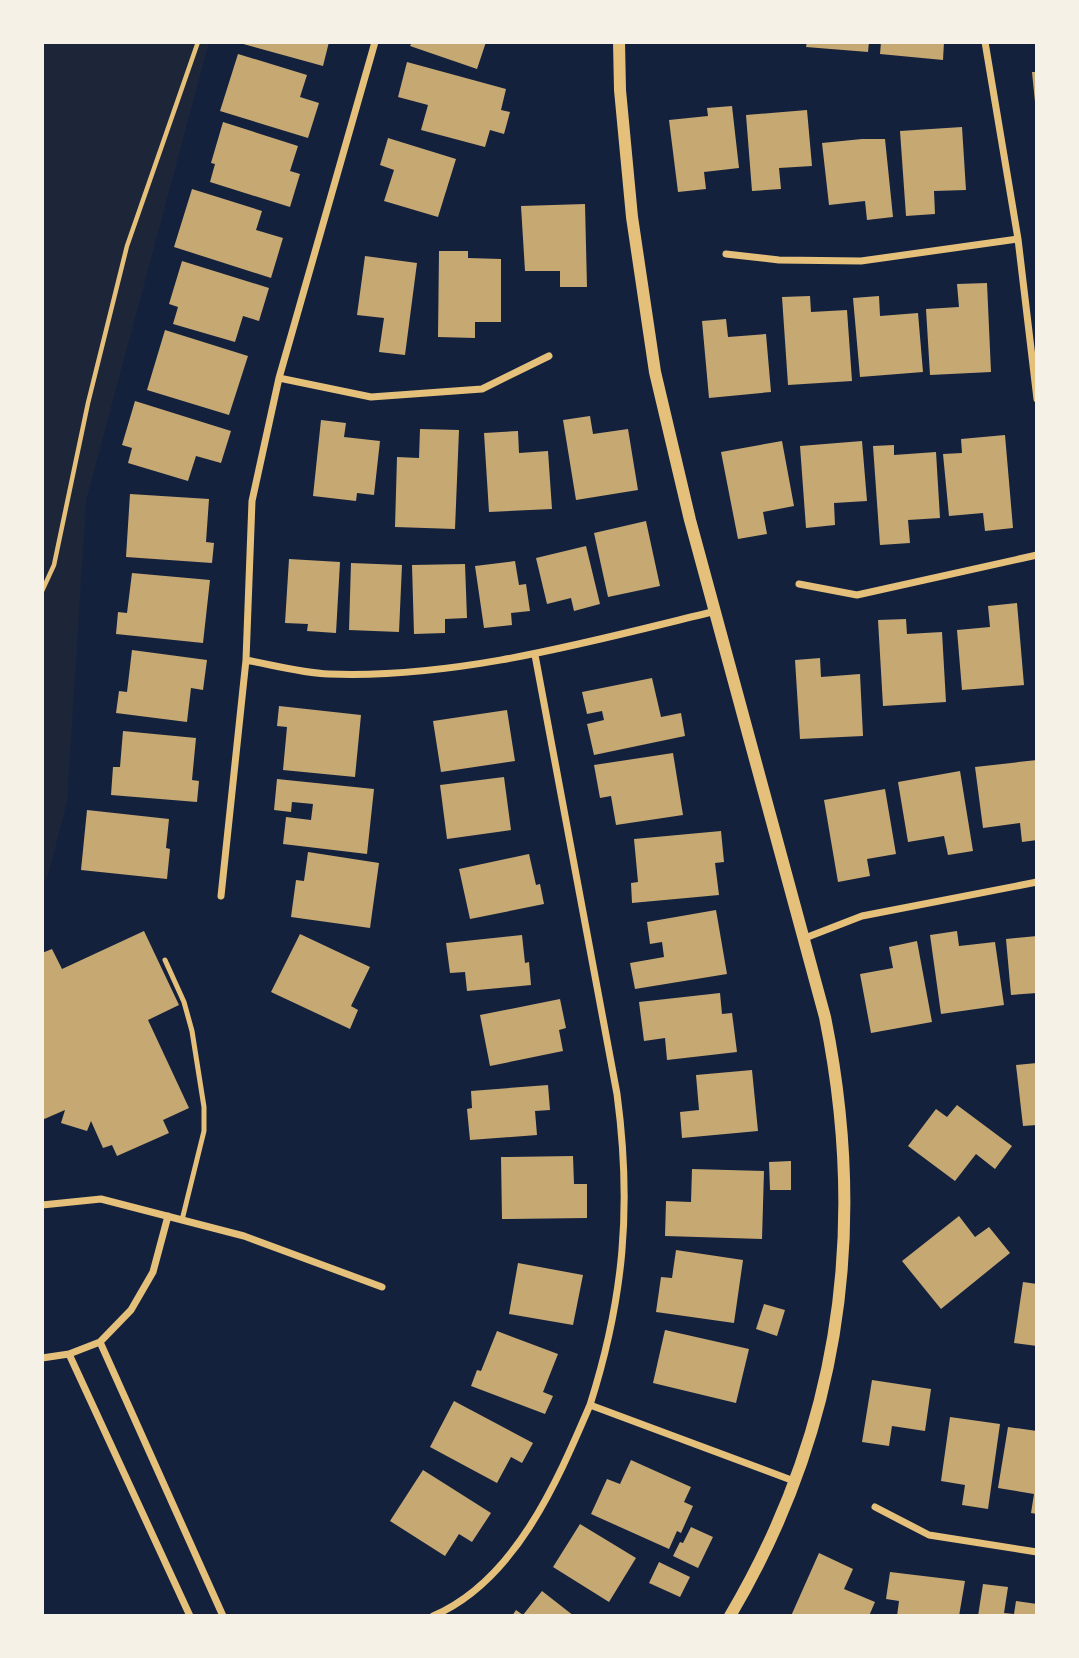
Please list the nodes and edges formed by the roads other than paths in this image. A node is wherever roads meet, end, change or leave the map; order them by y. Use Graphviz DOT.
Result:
graph roads {
  1 [pos="375,42"];
  2 [pos="619,42"];
  3 [pos="985,42"];
  4 [pos="1018,239"];
  5 [pos="726,254"];
  6 [pos="549,356"];
  7 [pos="279,378"];
  8 [pos="1037,397"];
  9 [pos="1037,555"];
  10 [pos="799,584"];
  11 [pos="716,611"];
  12 [pos="535,655"];
  13 [pos="246,660"];
  14 [pos="1037,882"];
  15 [pos="221,896"];
  16 [pos="805,939"];
  17 [pos="165,960"];
  18 [pos="42,1205"];
  19 [pos="168,1216"];
  20 [pos="181,1220"];
  21 [pos="382,1287"];
  22 [pos="100,1342"];
  23 [pos="69,1354"];
  24 [pos="42,1358"];
  25 [pos="590,1405"];
  26 [pos="794,1481"];
  27 [pos="875,1507"];
  28 [pos="1037,1552"];
  29 [pos="190,1616"];
  30 [pos="223,1616"];
  31 [pos="433,1616"];
  32 [pos="730,1616"];
  1 -- 7 [label="street"];
  2 -- 11 [label="street"];
  3 -- 4 [label="street"];
  4 -- 5 [label="street"];
  4 -- 8 [label="street"];
  6 -- 7 [label="street"];
  7 -- 13 [label="street"];
  9 -- 10 [label="street"];
  11 -- 12 [label="street"];
  11 -- 16 [label="street"];
  12 -- 13 [label="street"];
  12 -- 25 [label="street"];
  13 -- 15 [label="street"];
  14 -- 16 [label="street"];
  16 -- 26 [label="street"];
  17 -- 20 [label="lane"];
  18 -- 19 [label="street"];
  19 -- 20 [label="street"];
  19 -- 22 [label="street"];
  20 -- 21 [label="street"];
  22 -- 23 [label="street"];
  22 -- 30 [label="street"];
  23 -- 24 [label="street"];
  23 -- 29 [label="street"];
  25 -- 26 [label="street"];
  25 -- 31 [label="street"];
  26 -- 32 [label="street"];
  27 -- 28 [label="street"];
}
